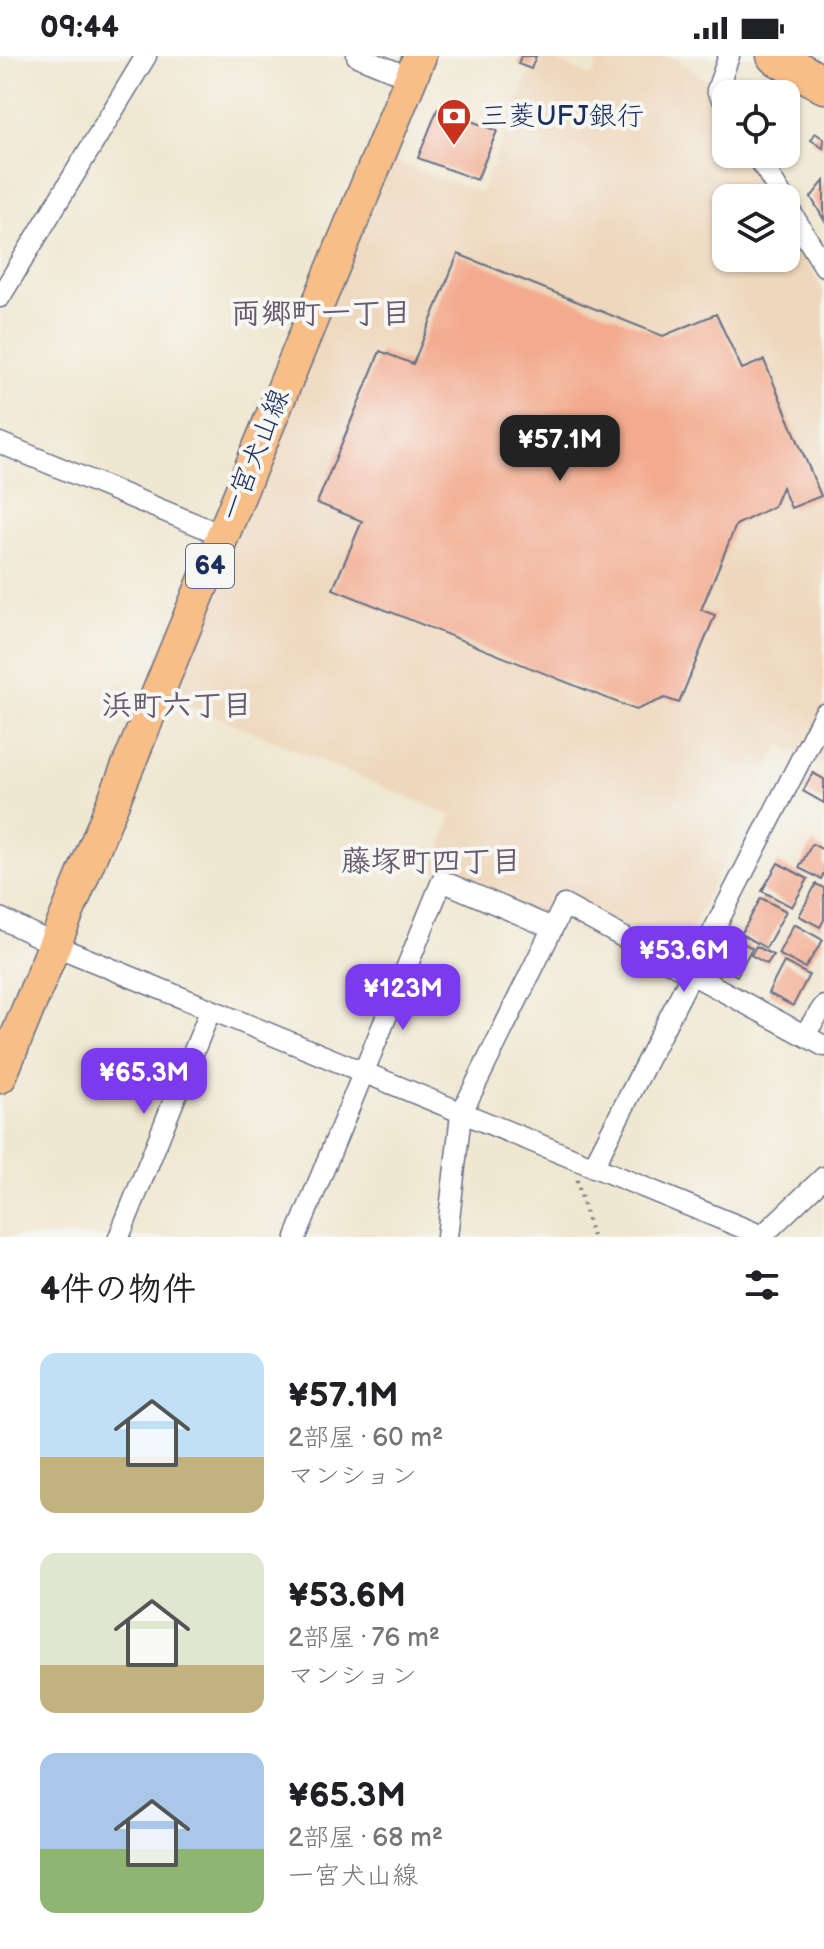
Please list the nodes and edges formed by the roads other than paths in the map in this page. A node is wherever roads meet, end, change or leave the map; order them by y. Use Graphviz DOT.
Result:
graph roads {
  1 [pos="146,56"];
  2 [pos="357,56"];
  3 [pos="729,56"];
  4 [pos="775,56"];
  5 [pos="416,67"];
  6 [pos="721,80"];
  7 [pos="824,85"];
  8 [pos="800,227"];
  9 [pos="824,266"];
  10 [pos="0,297"];
  11 [pos="0,443"];
  12 [pos="222,535"];
  13 [pos="824,714"];
  14 [pos="0,918"];
  15 [pos="552,928"];
  16 [pos="54,946"];
  17 [pos="692,973"];
  18 [pos="824,1006"];
  19 [pos="210,1011"];
  20 [pos="804,1035"];
  21 [pos="824,1046"];
  22 [pos="363,1072"];
  23 [pos="0,1077"];
  24 [pos="461,1114"];
  25 [pos="593,1167"];
  26 [pos="824,1177"];
  27 [pos="761,1236"];
  28 [pos="119,1237"];
  29 [pos="296,1237"];
  30 [pos="447,1237"];
  1 -- 10 [label="street"];
  2 -- 5 [label="street"];
  3 -- 6 [label="street"];
  4 -- 7 [label="highway"];
  5 -- 12 [label="main road, 一宮犬山線 / 64"];
  8 -- 9 [label="street"];
  11 -- 12 [label="street"];
  12 -- 16 [label="main road, 一宮犬山線 / 64"];
  13 -- 17 [label="street"];
  14 -- 16 [label="street"];
  15 -- 17 [label="street"];
  15 -- 22 [label="street"];
  15 -- 24 [label="street"];
  16 -- 19 [label="street"];
  16 -- 23 [label="main road, 一宮犬山線 / 64"];
  17 -- 20 [label="street"];
  17 -- 25 [label="street"];
  18 -- 20 [label="street"];
  19 -- 22 [label="street"];
  19 -- 28 [label="street"];
  20 -- 21 [label="street"];
  22 -- 24 [label="street"];
  22 -- 29 [label="street"];
  24 -- 25 [label="street"];
  24 -- 30 [label="street"];
  25 -- 27 [label="street"];
  26 -- 27 [label="street"];
}
